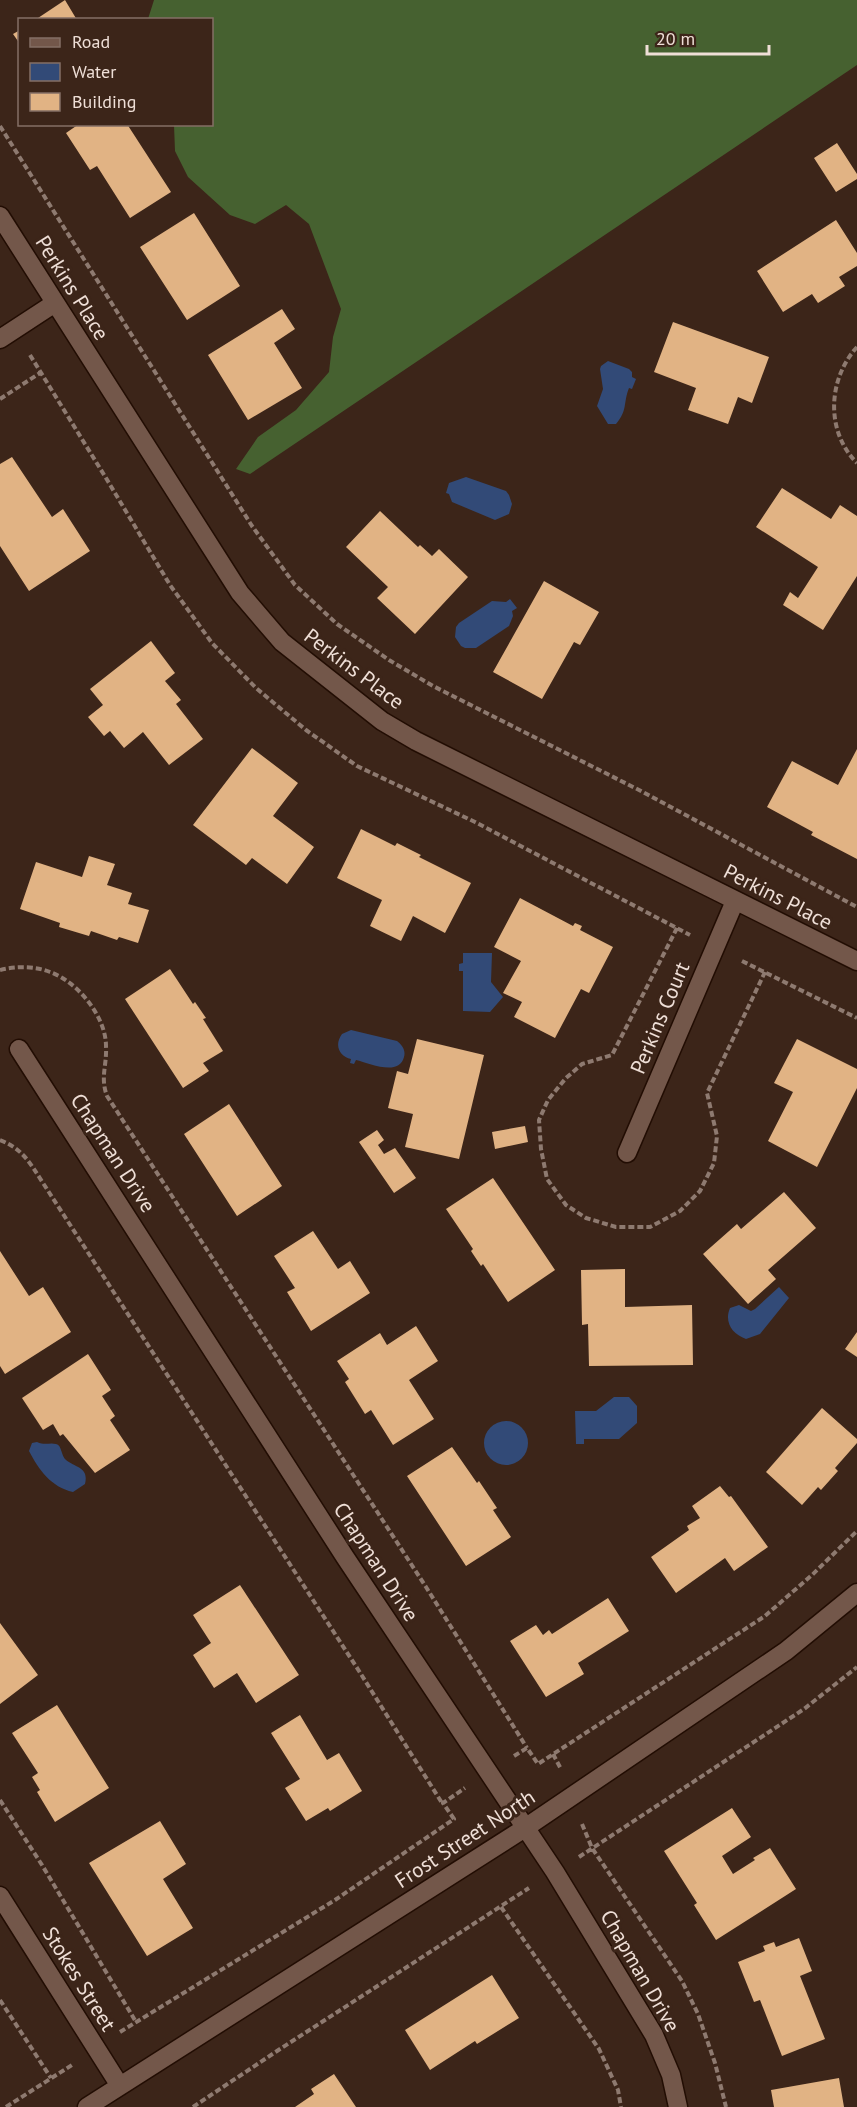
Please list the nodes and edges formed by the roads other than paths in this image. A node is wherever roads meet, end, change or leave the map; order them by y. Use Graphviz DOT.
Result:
graph roads {
  1 [pos="0,216"];
  2 [pos="55,303"];
  3 [pos="0,339"];
  4 [pos="735,901"];
  5 [pos="857,961"];
  6 [pos="19,1049"];
  7 [pos="627,1154"];
  8 [pos="857,1593"];
  9 [pos="525,1827"];
  10 [pos="0,1896"];
  11 [pos="120,2086"];
  12 [pos="87,2107"];
  13 [pos="678,2107"];
  1 -- 2 [label="street, Perkins Place"];
  2 -- 3 [label="street"];
  2 -- 4 [label="street, Perkins Place"];
  4 -- 5 [label="street, Perkins Place"];
  4 -- 7 [label="street, Perkins Court"];
  6 -- 9 [label="street, Chapman Drive"];
  8 -- 9 [label="street, Frost Street North"];
  9 -- 11 [label="street, Frost Street North"];
  9 -- 13 [label="street, Chapman Drive"];
  10 -- 11 [label="street, Stokes Street"];
  11 -- 12 [label="street, Frost Street North"];
}
